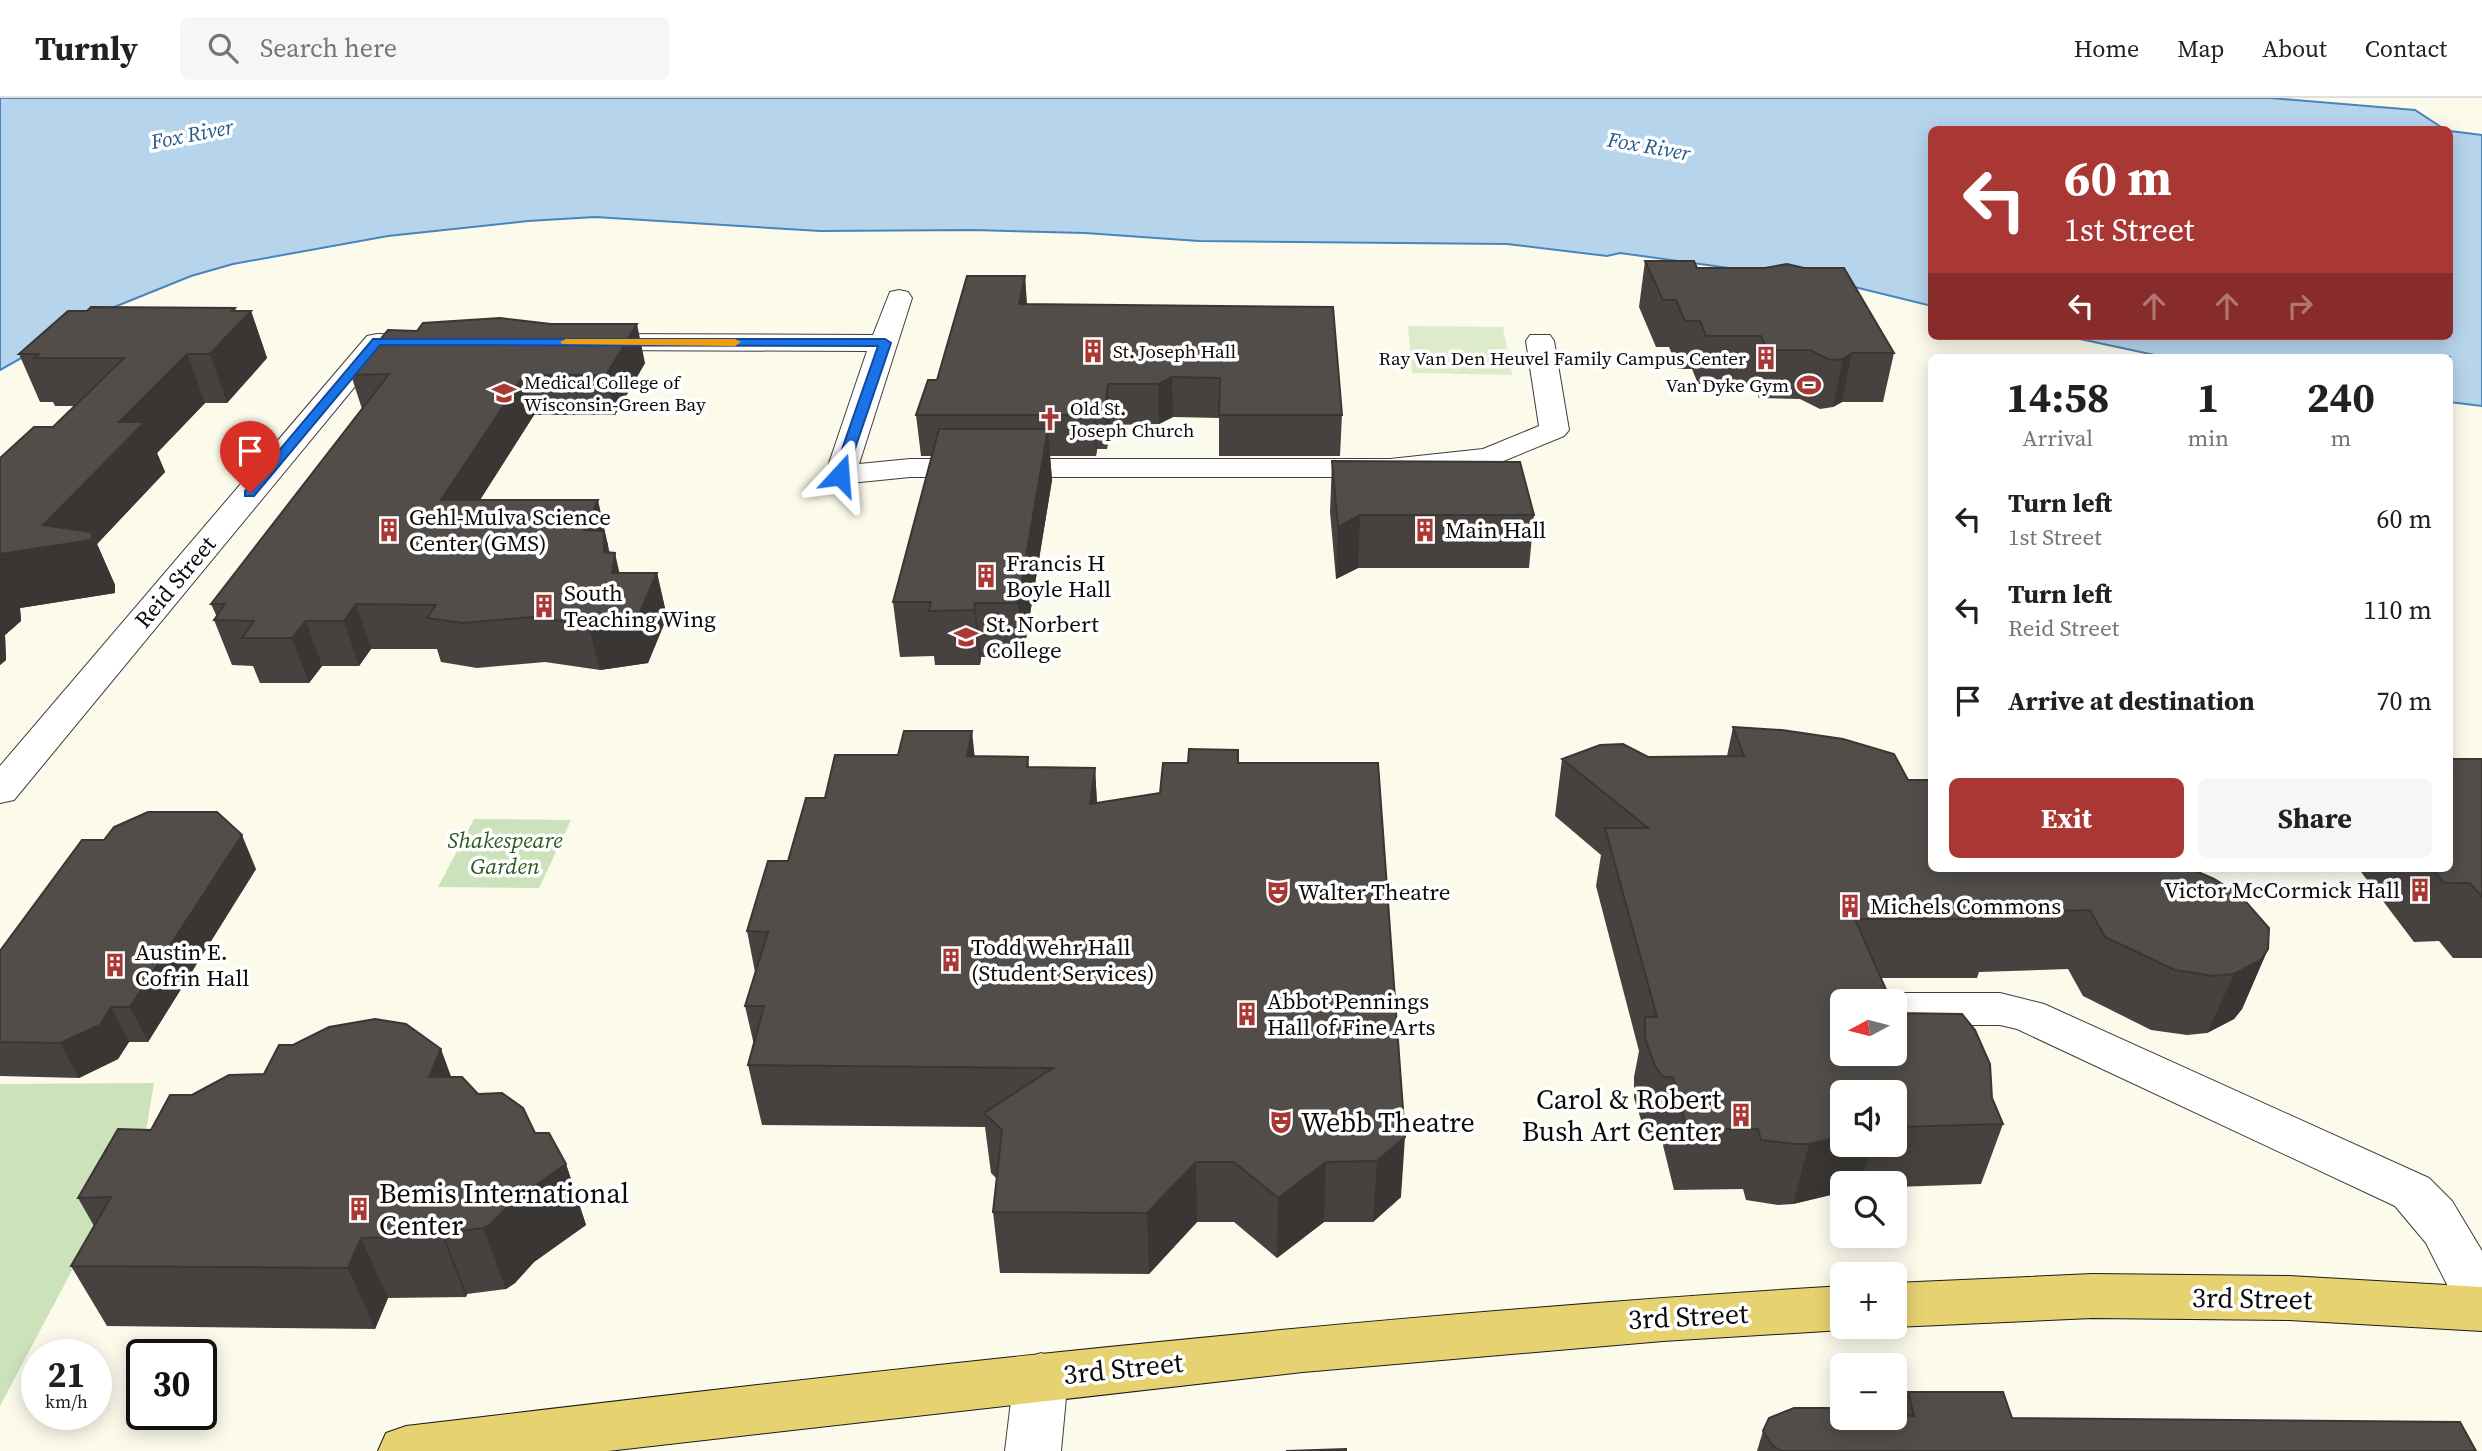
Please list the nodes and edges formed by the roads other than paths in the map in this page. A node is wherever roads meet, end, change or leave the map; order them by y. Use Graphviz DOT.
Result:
graph roads {
  1 [pos="899,298"];
  2 [pos="1540,341"];
  3 [pos="454,342"];
  4 [pos="565,342"];
  5 [pos="885,343"];
  6 [pos="0,791"];
  7 [pos="1908,1009"];
  8 [pos="2482,1303"];
  9 [pos="1907,1304"];
  10 [pos="1830,1309"];
  11 [pos="2482,1309"];
  12 [pos="1041,1376"];
  13 [pos="511,1445"];
  14 [pos="406,1451"];
  15 [pos="1033,1451"];
  1 -- 5 [label="street"];
  2 -- 5 [label="street"];
  3 -- 6 [label="street, Reid Street"];
  4 -- 5 [label="street"];
  7 -- 8 [label="street"];
  9 -- 11 [label="main road, 3rd Street"];
  10 -- 12 [label="main road, 3rd Street"];
  12 -- 13 [label="main road, 3rd Street"];
  12 -- 15 [label="street"];
  13 -- 14 [label="main road, 3rd Street"];
}
